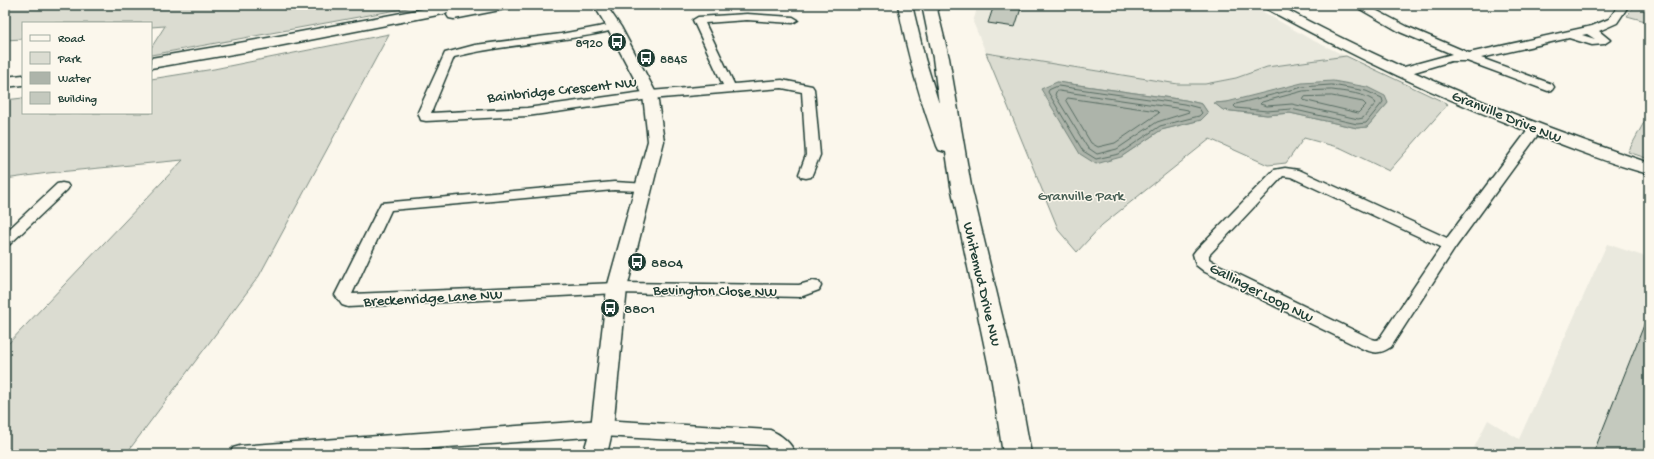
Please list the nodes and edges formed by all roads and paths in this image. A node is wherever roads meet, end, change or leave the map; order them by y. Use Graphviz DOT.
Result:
graph roads {
  1 [pos="467,5"];
  2 [pos="506,5"];
  3 [pos="600,5"];
  4 [pos="905,5"];
  5 [pos="918,5"];
  6 [pos="929,5"];
  7 [pos="1269,5"];
  8 [pos="1285,5"];
  9 [pos="1358,5"];
  10 [pos="1624,5"];
  11 [pos="793,20"];
  12 [pos="614,27"];
  13 [pos="1590,31"];
  14 [pos="1571,35"];
  15 [pos="936,39"];
  16 [pos="268,43"];
  17 [pos="1369,56"];
  18 [pos="1468,57"];
  19 [pos="152,63"];
  20 [pos="1401,72"];
  21 [pos="1415,78"];
  22 [pos="22,80"];
  23 [pos="5,82"];
  24 [pos="1548,86"];
  25 [pos="730,88"];
  26 [pos="650,96"];
  27 [pos="1536,129"];
  28 [pos="1649,168"];
  29 [pos="806,174"];
  30 [pos="961,186"];
  31 [pos="62,187"];
  32 [pos="643,187"];
  33 [pos="5,241"];
  34 [pos="1450,245"];
  35 [pos="813,286"];
  36 [pos="617,288"];
  37 [pos="1005,382"];
  38 [pos="602,428"];
  39 [pos="240,454"];
  40 [pos="595,454"];
  41 [pos="785,454"];
  42 [pos="1017,454"];
  43 [pos="1027,454"];
  1 -- 16 [label="main road"];
  2 -- 16 [label="main road"];
  3 -- 12 [label="street"];
  4 -- 30 [label="main road, Whitemud Drive NW"];
  5 -- 15 [label="main road"];
  6 -- 15 [label="main road, Whitemud Drive NW"];
  7 -- 17 [label="street, Granville Drive NW"];
  8 -- 17 [label="street, Granville Drive NW"];
  9 -- 18 [label="street"];
  10 -- 13 [label="street"];
  11 -- 25 [label="street"];
  12 -- 26 [label="street"];
  12 -- 26 [label="street, Bainbridge Crescent NW"];
  13 -- 14 [label="street"];
  13 -- 14 [label="street"];
  14 -- 18 [label="street"];
  15 -- 30 [label="main road, Whitemud Drive NW"];
  16 -- 19 [label="main road"];
  17 -- 20 [label="street, Granville Drive NW"];
  18 -- 20 [label="street"];
  18 -- 21 [label="street"];
  18 -- 24 [label="street"];
  20 -- 21 [label="street, Granville Drive NW"];
  21 -- 27 [label="street, Granville Drive NW"];
  22 -- 23 [label="main road"];
  25 -- 26 [label="street"];
  25 -- 29 [label="street"];
  26 -- 32 [label="street"];
  27 -- 28 [label="street, Granville Drive NW"];
  27 -- 34 [label="street, Gallinger Loop NW"];
  30 -- 37 [label="main road, Whitemud Drive NW"];
  31 -- 33 [label="street"];
  32 -- 36 [label="street"];
  32 -- 36 [label="street, Breckenridge Lane NW"];
  34 -- 34 [label="street, Gallinger Loop NW"];
  35 -- 36 [label="street, Bevington Close NW"];
  36 -- 38 [label="street"];
  37 -- 42 [label="main road, Whitemud Drive NW"];
  37 -- 43 [label="main road, Whitemud Drive NW"];
  38 -- 39 [label="street"];
  38 -- 40 [label="street"];
  38 -- 41 [label="street"];
}
